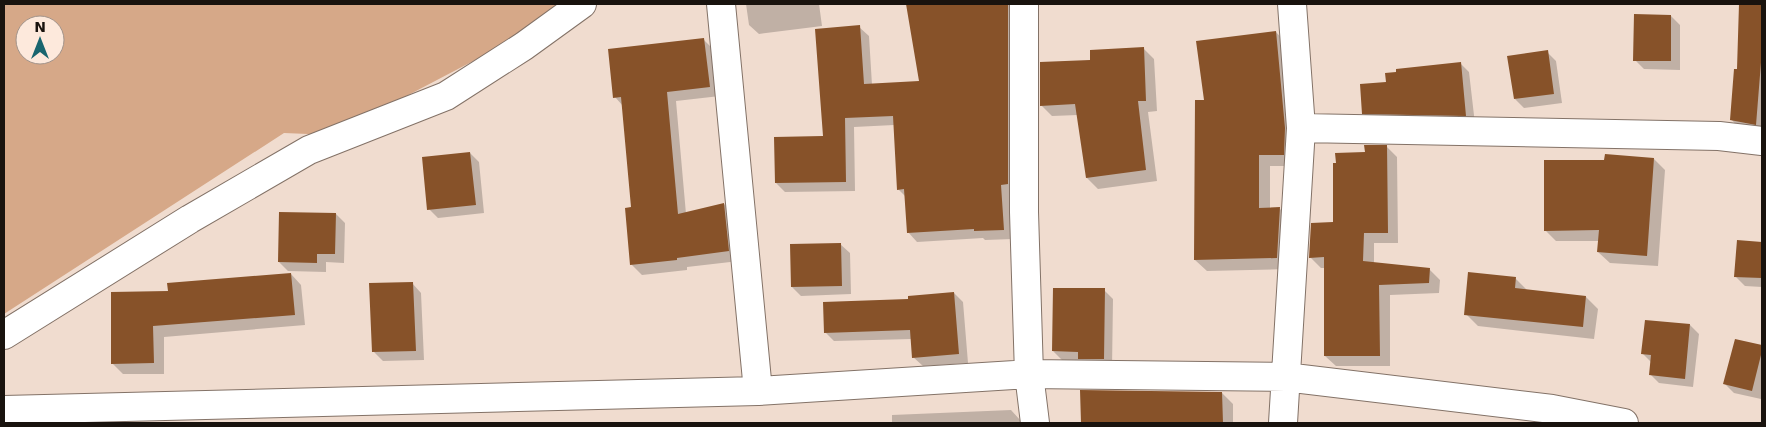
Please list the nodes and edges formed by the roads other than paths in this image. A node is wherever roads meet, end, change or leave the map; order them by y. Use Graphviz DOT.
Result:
graph roads {
  1 [pos="582,4"];
  2 [pos="721,4"];
  3 [pos="1024,4"];
  4 [pos="1292,4"];
  5 [pos="1301,128"];
  6 [pos="1762,141"];
  7 [pos="4,335"];
  8 [pos="1029,374"];
  9 [pos="1286,377"];
  10 [pos="758,391"];
  11 [pos="4,410"];
  12 [pos="1035,423"];
  13 [pos="1283,423"];
  14 [pos="1624,423"];
  1 -- 7 [label="street"];
  2 -- 10 [label="street"];
  3 -- 8 [label="street"];
  4 -- 5 [label="street"];
  5 -- 6 [label="street"];
  5 -- 9 [label="street"];
  8 -- 9 [label="street"];
  8 -- 10 [label="street"];
  8 -- 12 [label="street"];
  9 -- 13 [label="street"];
  9 -- 14 [label="street"];
  10 -- 11 [label="street"];
}
